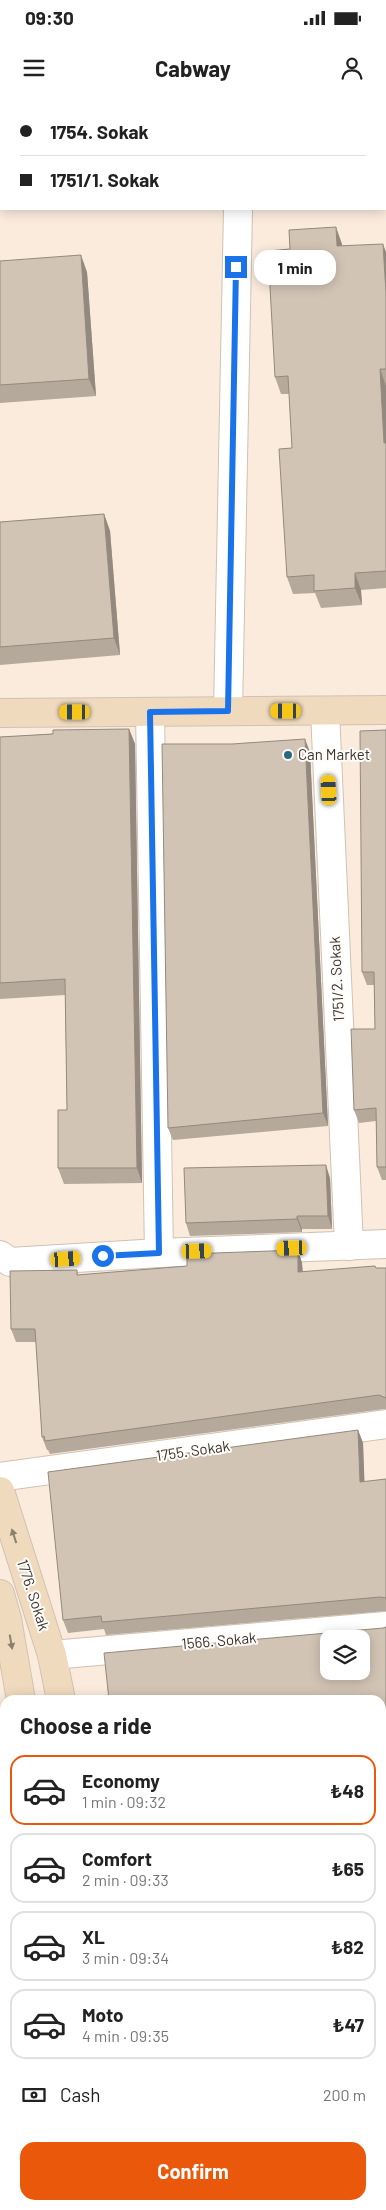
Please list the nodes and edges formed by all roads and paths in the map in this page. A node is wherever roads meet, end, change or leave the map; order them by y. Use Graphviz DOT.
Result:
graph roads {
  1 [pos="238,210"];
  2 [pos="386,710"];
  3 [pos="228,711"];
  4 [pos="325,711"];
  5 [pos="150,712"];
  6 [pos="0,713"];
  7 [pos="386,1244"];
  8 [pos="349,1246"];
  9 [pos="159,1253"];
  10 [pos="0,1255"];
  11 [pos="386,1424"];
  12 [pos="0,1477"];
  13 [pos="0,1491"];
  14 [pos="0,1594"];
  15 [pos="386,1626"];
  16 [pos="52,1656"];
  17 [pos="20,1695"];
  18 [pos="60,1695"];
  1 -- 3 [label="street"];
  2 -- 4 [label="street"];
  3 -- 4 [label="street"];
  3 -- 5 [label="street"];
  4 -- 8 [label="street, 1751/2. Sokak"];
  5 -- 6 [label="street"];
  5 -- 9 [label="street"];
  7 -- 8 [label="street"];
  8 -- 9 [label="street"];
  9 -- 10 [label="street"];
  11 -- 12 [label="street, 1755. Sokak"];
  16 -- 13 [label="street, 1776. Sokak, one-way"];
  14 -- 17 [label="street, 1776. Sokak, one-way"];
  15 -- 16 [label="street, 1566. Sokak"];
  16 -- 18 [label="street, 1776. Sokak"];
}
